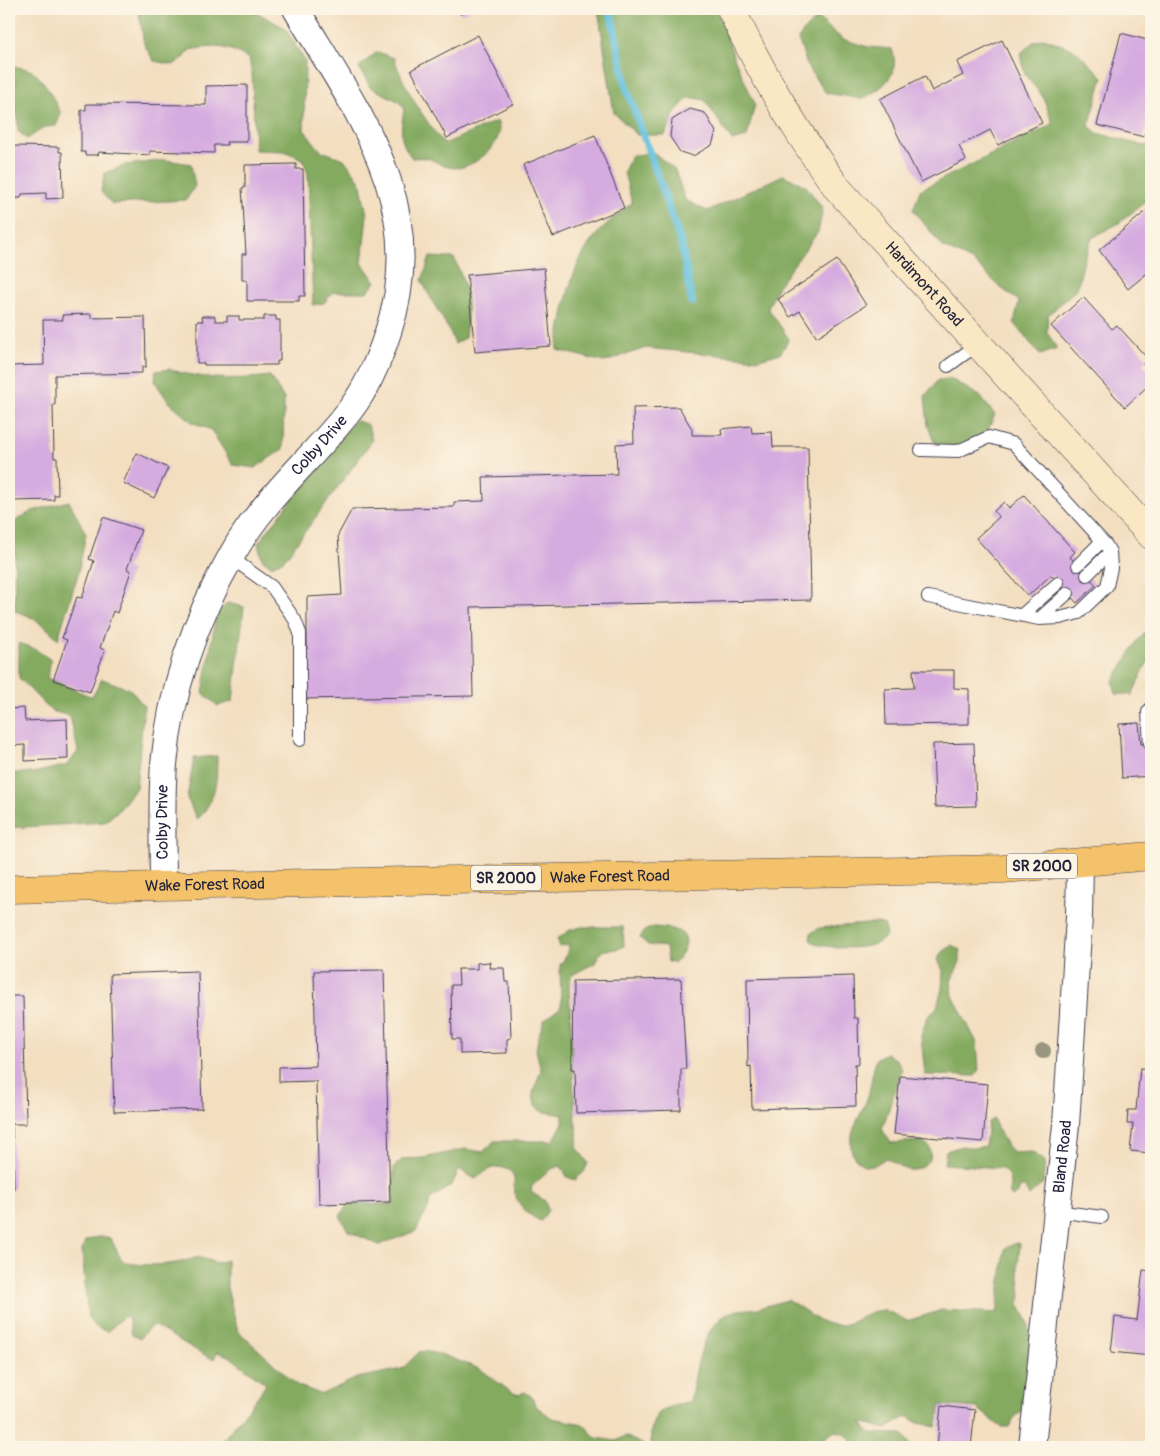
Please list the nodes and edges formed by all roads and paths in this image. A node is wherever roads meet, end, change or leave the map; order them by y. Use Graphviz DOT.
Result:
graph roads {
  1 [pos="296,9"];
  2 [pos="731,9"];
  3 [pos="977,344"];
  4 [pos="948,366"];
  5 [pos="921,450"];
  6 [pos="1151,535"];
  7 [pos="1102,541"];
  8 [pos="1110,552"];
  9 [pos="230,558"];
  10 [pos="1078,565"];
  11 [pos="1087,575"];
  12 [pos="1058,583"];
  13 [pos="1068,593"];
  14 [pos="928,597"];
  15 [pos="1023,614"];
  16 [pos="1039,619"];
  17 [pos="1151,708"];
  18 [pos="300,740"];
  19 [pos="1150,743"];
  20 [pos="1151,776"];
  21 [pos="1151,783"];
  22 [pos="1151,856"];
  23 [pos="1080,863"];
  24 [pos="163,886"];
  25 [pos="9,889"];
  26 [pos="1056,1211"];
  27 [pos="1102,1217"];
  28 [pos="1032,1447"];
  1 -- 9 [label="street, Colby Drive"];
  2 -- 3 [label="street, Hardimont Road"];
  3 -- 4 [label="lane"];
  3 -- 6 [label="street, Hardimont Road"];
  5 -- 7 [label="lane"];
  7 -- 8 [label="lane"];
  7 -- 10 [label="lane"];
  8 -- 11 [label="lane"];
  8 -- 16 [label="lane"];
  9 -- 18 [label="lane"];
  9 -- 24 [label="street, Colby Drive"];
  12 -- 15 [label="lane"];
  13 -- 16 [label="lane"];
  14 -- 15 [label="lane"];
  15 -- 16 [label="lane"];
  17 -- 19 [label="lane"];
  20 -- 21 [label="lane"];
  22 -- 23 [label="main road, Wake Forest Road / SR 2000"];
  23 -- 24 [label="main road, Wake Forest Road / SR 2000"];
  23 -- 26 [label="street, Bland Road"];
  24 -- 25 [label="main road, Wake Forest Road / SR 2000"];
  26 -- 27 [label="lane"];
  26 -- 28 [label="street, Bland Road"];
}
